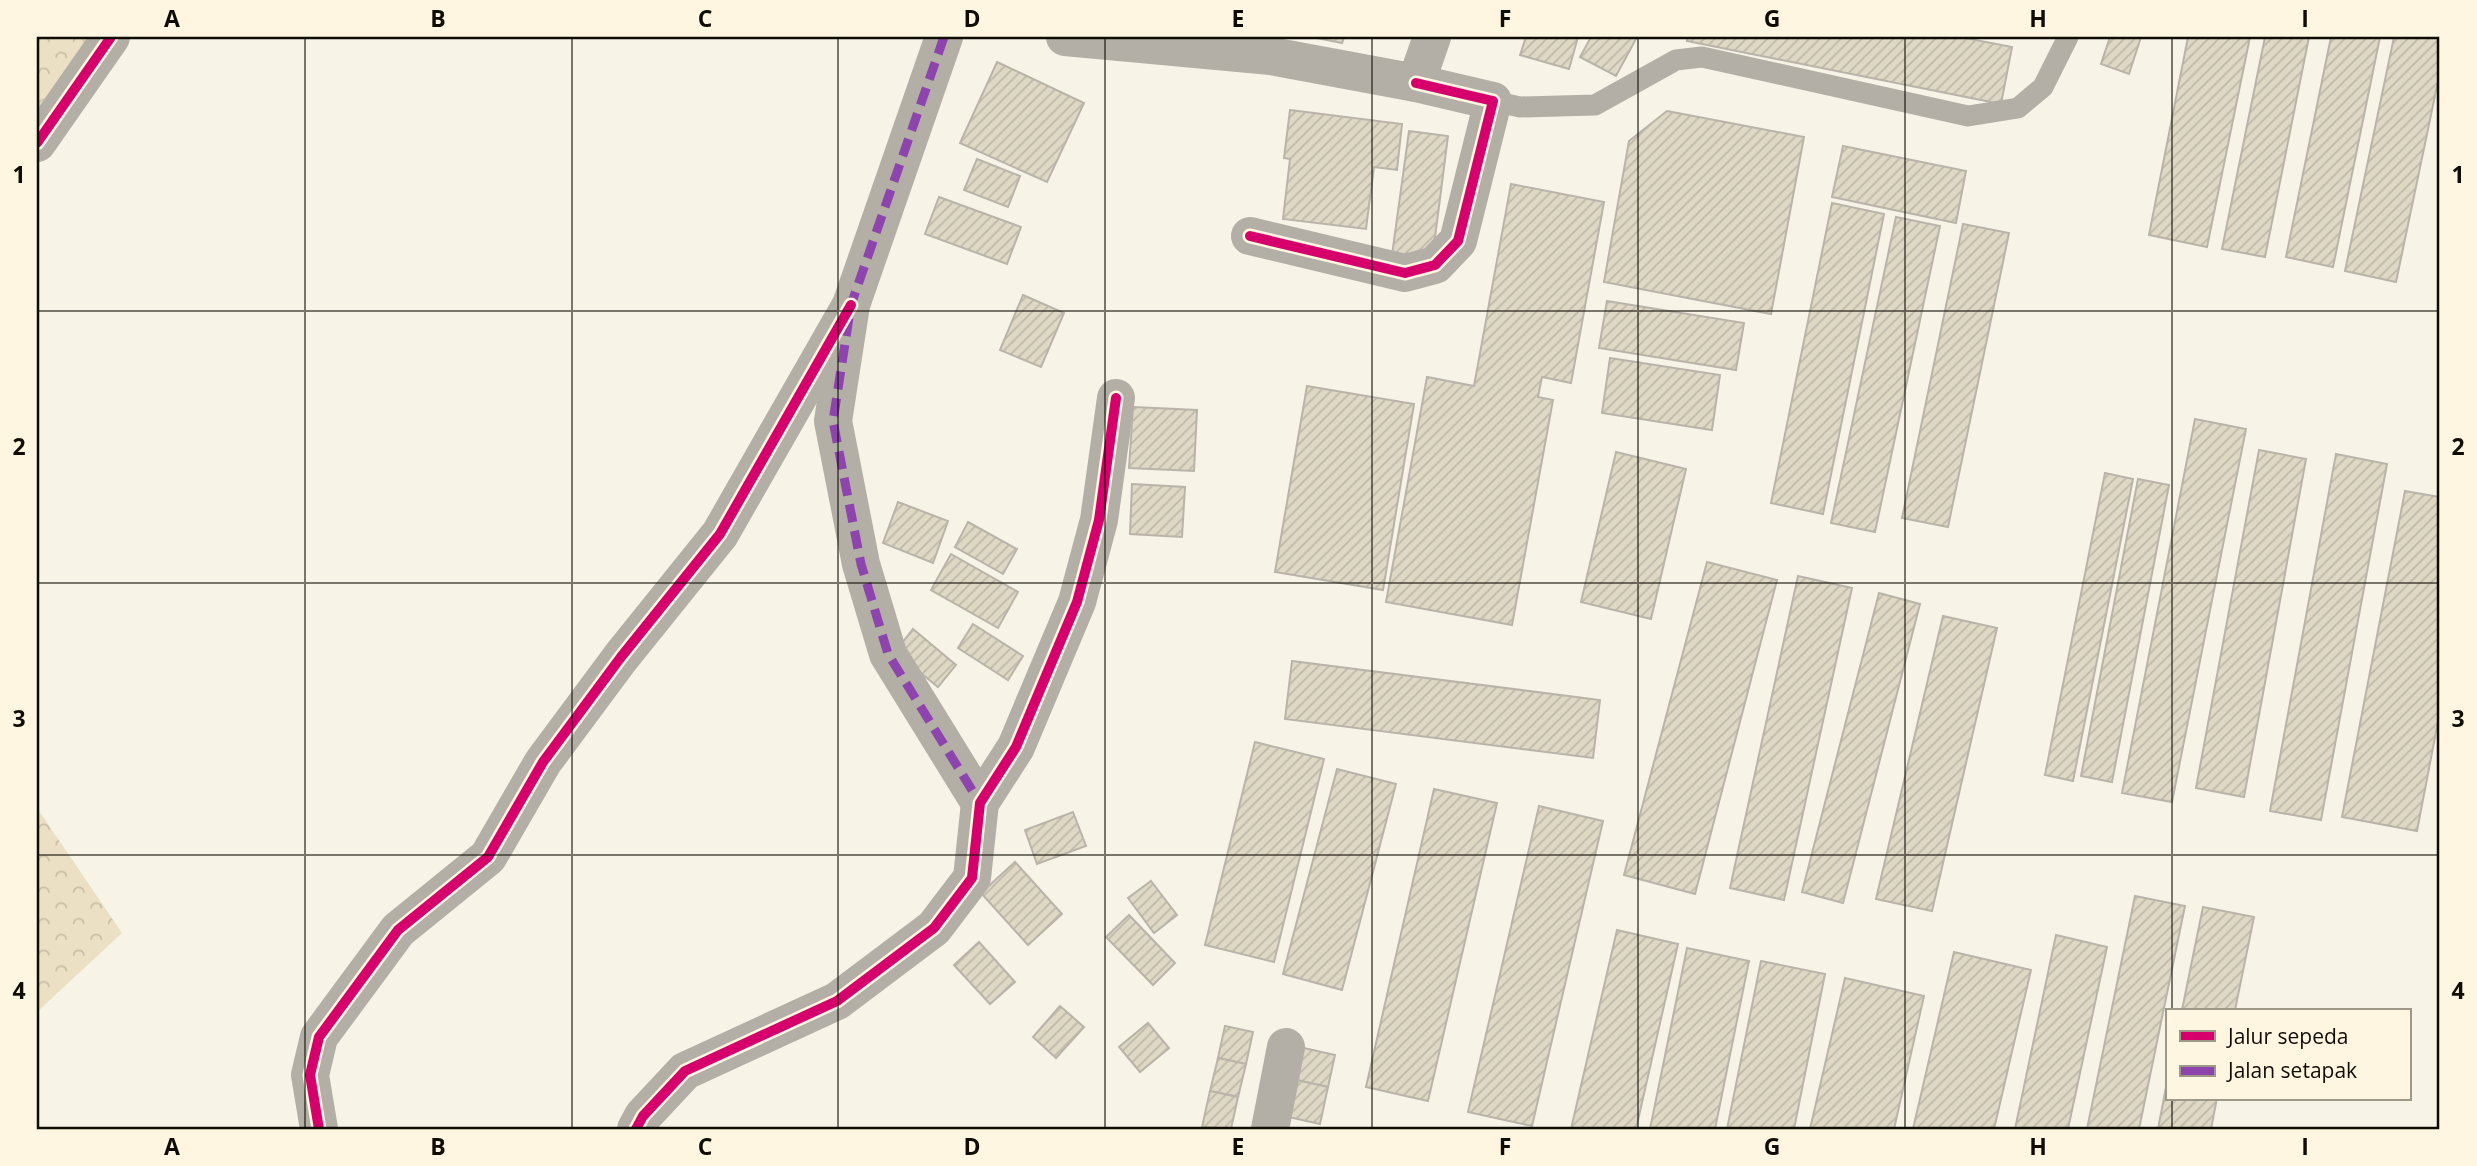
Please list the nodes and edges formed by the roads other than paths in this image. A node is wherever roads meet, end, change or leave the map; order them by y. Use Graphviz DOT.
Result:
graph roads {
  1 [pos="111,37"];
  2 [pos="944,37"];
  3 [pos="1065,37"];
  4 [pos="1432,37"];
  5 [pos="2068,37"];
  6 [pos="1416,83"];
  7 [pos="1493,101"];
  8 [pos="37,143"];
  9 [pos="1250,236"];
  10 [pos="851,305"];
  11 [pos="1116,398"];
  12 [pos="980,803"];
  13 [pos="1286,1047"];
  14 [pos="319,1129"];
  15 [pos="636,1129"];
  16 [pos="1270,1129"];
  1 -- 8 [label="street"];
  2 -- 10 [label="street"];
  3 -- 6 [label="street"];
  4 -- 6 [label="street"];
  5 -- 7 [label="lane"];
  6 -- 7 [label="street"];
  7 -- 9 [label="street"];
  10 -- 12 [label="street"];
  10 -- 14 [label="street"];
  11 -- 12 [label="street"];
  12 -- 15 [label="street"];
  13 -- 16 [label="street"];
}
